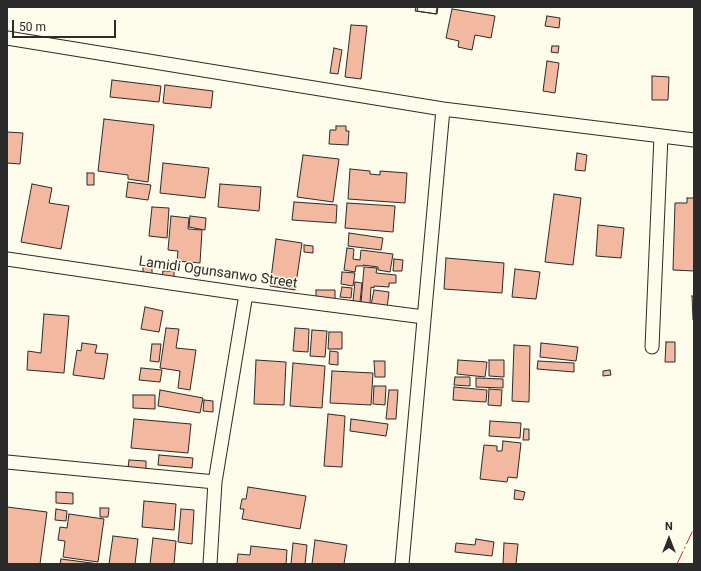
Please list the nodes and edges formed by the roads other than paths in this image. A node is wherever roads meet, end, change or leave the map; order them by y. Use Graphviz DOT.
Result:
graph roads {
  1 [pos="7,38"];
  2 [pos="443,109"];
  3 [pos="661,136"];
  4 [pos="694,140"];
  5 [pos="7,259"];
  6 [pos="246,294"];
  7 [pos="424,318"];
  8 [pos="652,347"];
  9 [pos="7,462"];
  10 [pos="215,482"];
  11 [pos="210,564"];
  12 [pos="402,564"];
  1 -- 2 [label="street"];
  2 -- 3 [label="street"];
  2 -- 7 [label="street"];
  3 -- 4 [label="street"];
  3 -- 8 [label="street"];
  5 -- 6 [label="street, Lamidi Ogunsanwo Street"];
  6 -- 7 [label="street, Lamidi Ogunsanwo Street"];
  6 -- 10 [label="street"];
  7 -- 12 [label="street"];
  9 -- 10 [label="street"];
  10 -- 11 [label="street"];
}
